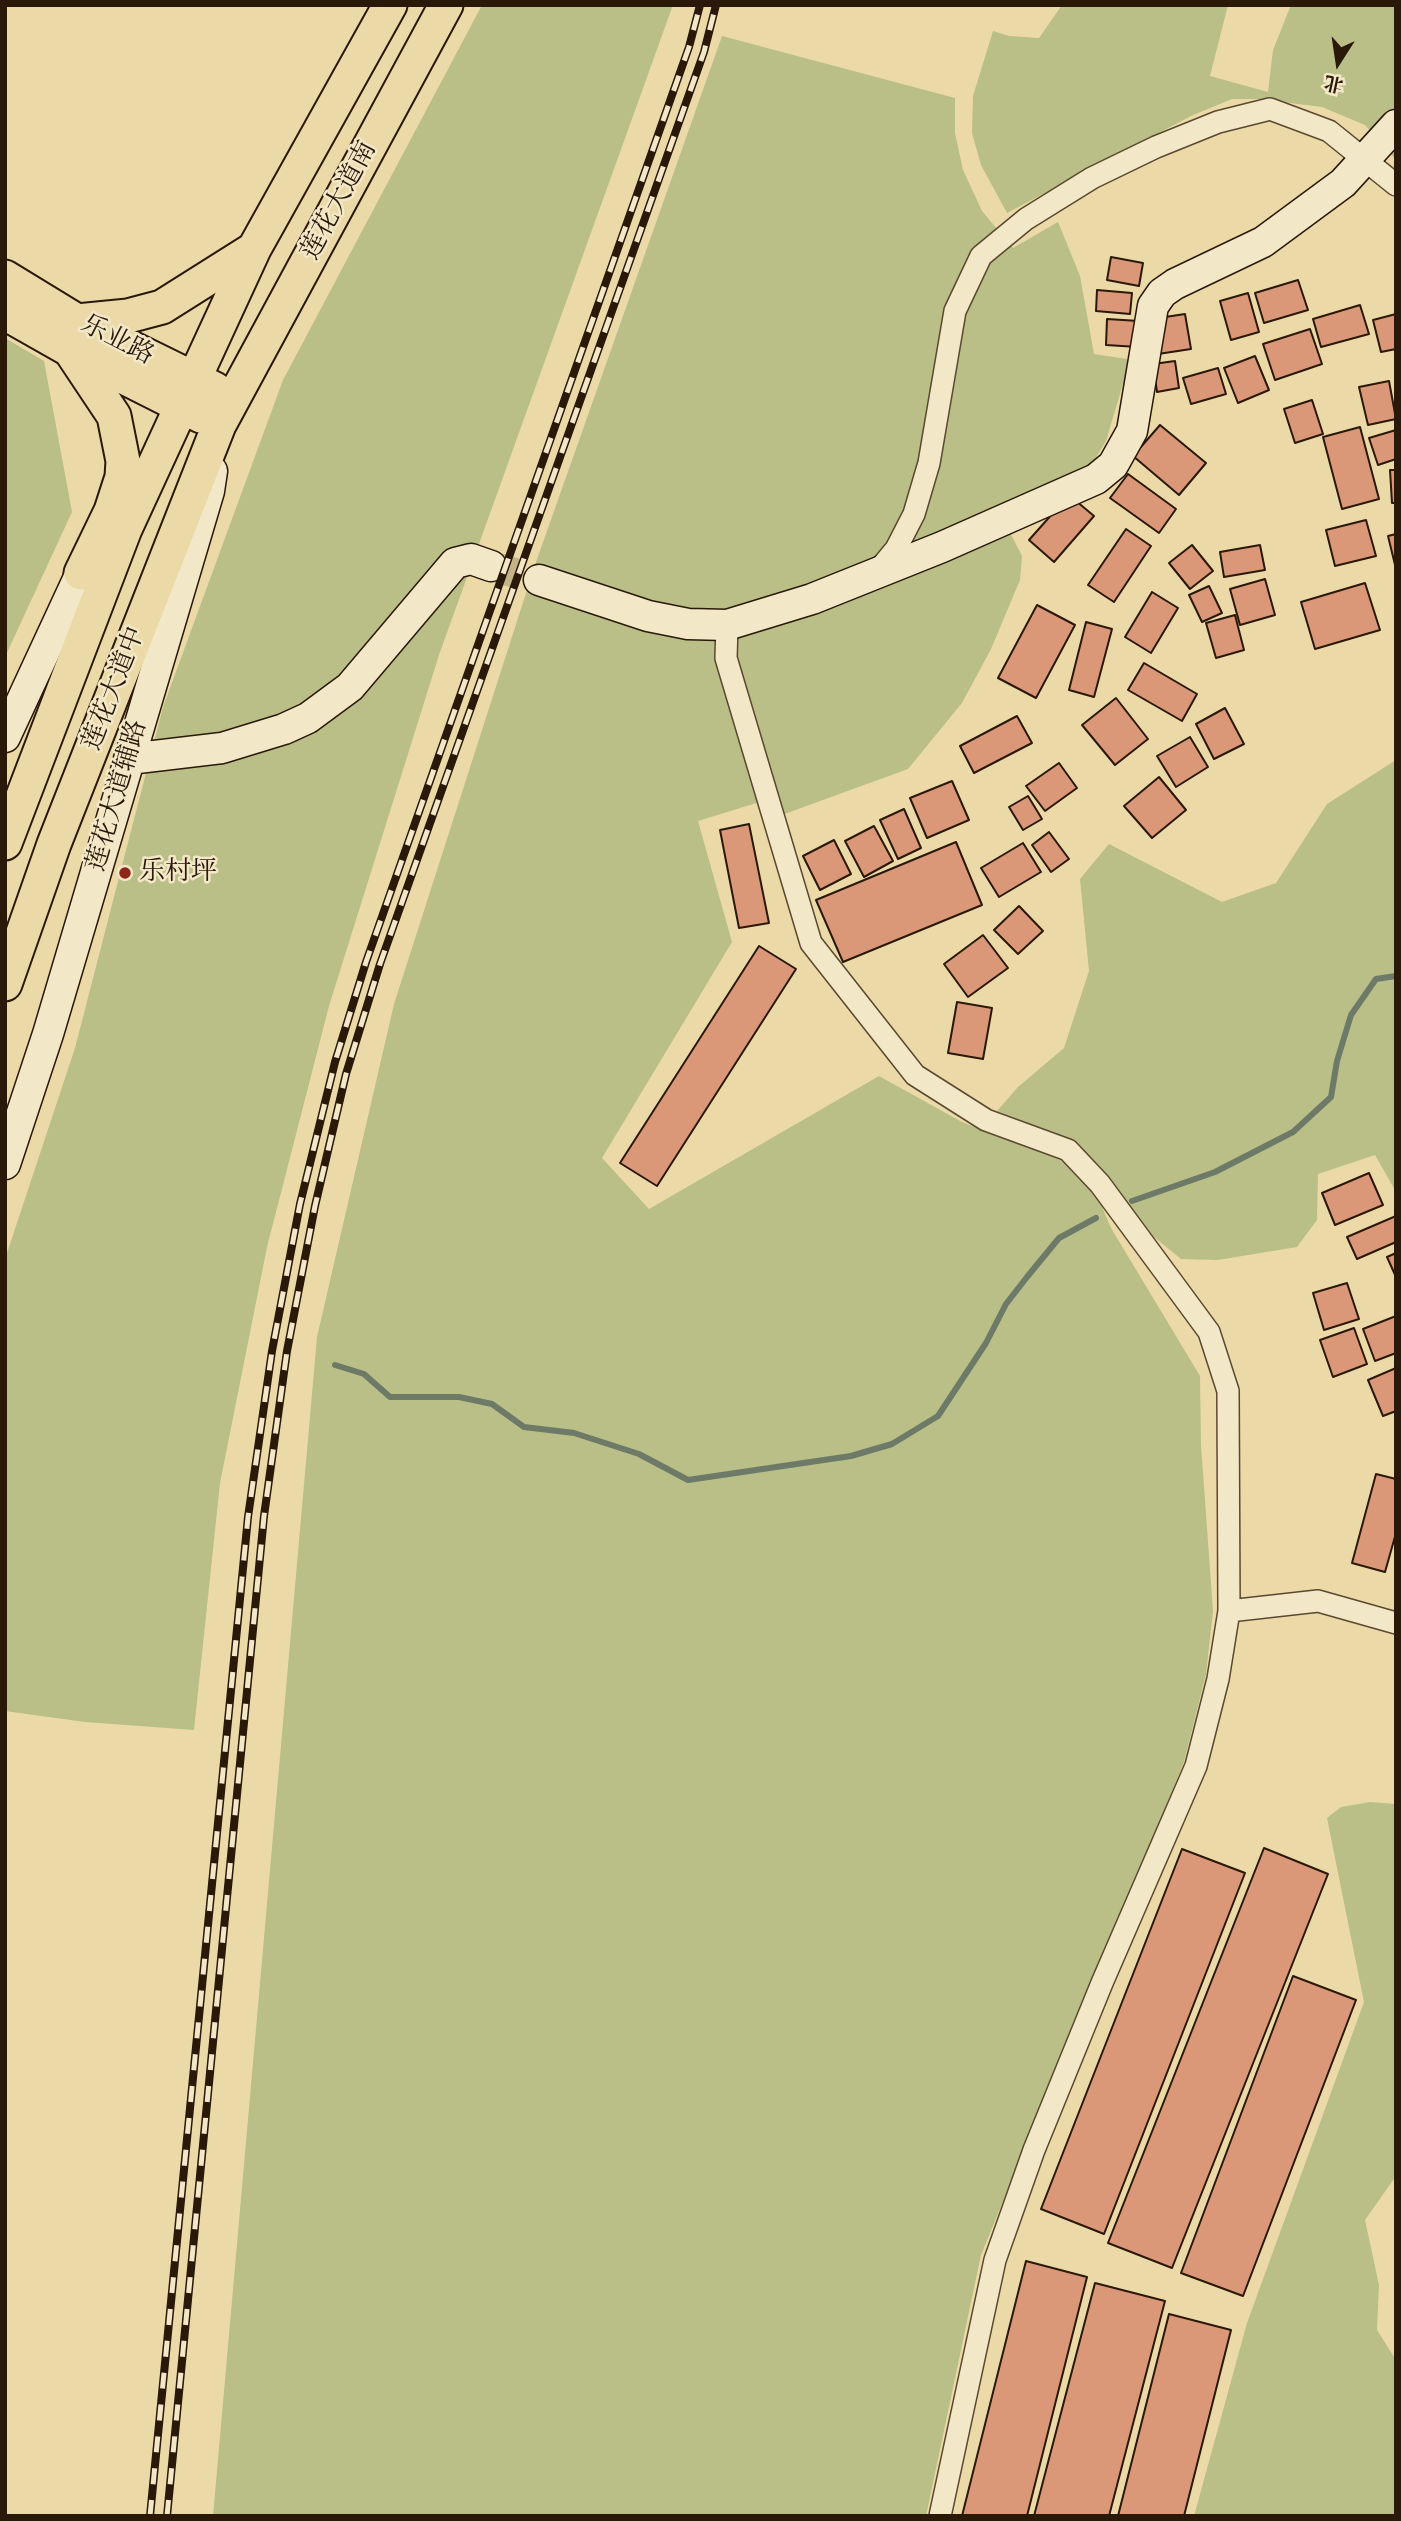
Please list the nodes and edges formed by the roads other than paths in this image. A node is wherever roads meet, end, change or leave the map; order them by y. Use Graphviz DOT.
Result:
graph roads {
  1 [pos="390,5"];
  2 [pos="446,5"];
  3 [pos="1396,125"];
  4 [pos="305,157"];
  5 [pos="1365,158"];
  6 [pos="351,180"];
  7 [pos="1396,185"];
  8 [pos="272,216"];
  9 [pos="319,240"];
  10 [pos="254,249"];
  11 [pos="5,277"];
  12 [pos="5,313"];
  13 [pos="74,336"];
  14 [pos="188,394"];
  15 [pos="226,411"];
  16 [pos="125,528"];
  17 [pos="491,566"];
  18 [pos="81,573"];
  19 [pos="877,573"];
  20 [pos="538,580"];
  21 [pos="727,625"];
  22 [pos="5,737"];
  23 [pos="128,759"];
  24 [pos="5,844"];
  25 [pos="5,984"];
  26 [pos="5,1164"];
  27 [pos="1228,1611"];
  28 [pos="1396,1623"];
  29 [pos="940,2516"];
  1 -- 4 [label="main road, 莲花大道南"];
  2 -- 6 [label="main road, 莲花大道南"];
  3 -- 5 [label="street"];
  4 -- 6 [label="main road"];
  4 -- 8 [label="main road, 莲花大道南"];
  5 -- 7 [label="street"];
  5 -- 19 [label="street"];
  5 -- 19 [label="street"];
  6 -- 9 [label="main road, 莲花大道南"];
  8 -- 9 [label="main road"];
  8 -- 10 [label="main road, 莲花大道南"];
  9 -- 15 [label="main road, 莲花大道南"];
  10 -- 13 [label="main road"];
  10 -- 14 [label="main road, 莲花大道南"];
  11 -- 13 [label="main road, 乐业路"];
  12 -- 13 [label="main road, 乐业路"];
  13 -- 14 [label="main road, 乐业路"];
  13 -- 18 [label="main road"];
  14 -- 15 [label="main road, 乐业路"];
  14 -- 16 [label="main road, 莲花大道中"];
  15 -- 23 [label="street, 莲花大道辅路"];
  15 -- 25 [label="main road, 莲花大道中"];
  16 -- 18 [label="main road"];
  16 -- 24 [label="main road, 莲花大道中"];
  17 -- 23 [label="street"];
  18 -- 22 [label="street"];
  19 -- 21 [label="street"];
  20 -- 21 [label="street"];
  21 -- 27 [label="street"];
  23 -- 26 [label="street, 莲花大道辅路"];
  27 -- 28 [label="street"];
  27 -- 29 [label="street"];
}
